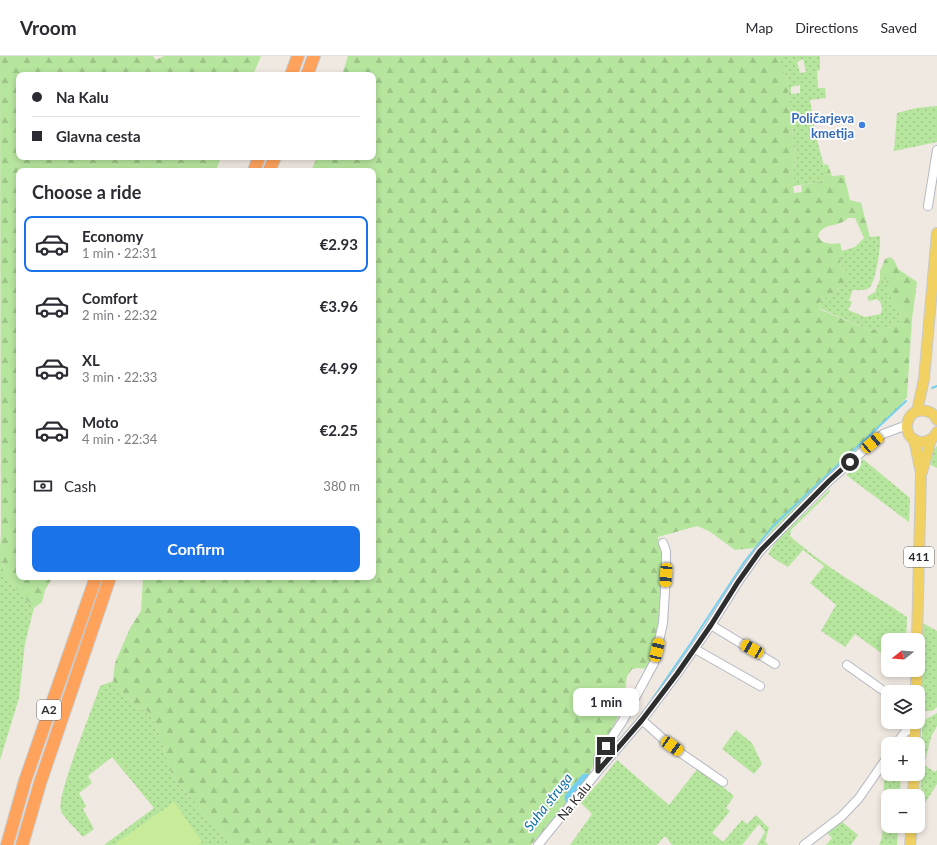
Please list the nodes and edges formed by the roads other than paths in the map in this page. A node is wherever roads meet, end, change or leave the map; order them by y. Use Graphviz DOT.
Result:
graph roads {
  1 [pos="298,56"];
  2 [pos="314,56"];
  3 [pos="292,72"];
  4 [pos="308,72"];
  5 [pos="937,150"];
  6 [pos="928,206"];
  7 [pos="937,233"];
  8 [pos="924,379"];
  9 [pos="917,411"];
  10 [pos="935,417"];
  11 [pos="906,425"];
  12 [pos="935,436"];
  13 [pos="914,439"];
  14 [pos="921,473"];
  15 [pos="663,543"];
  16 [pos="95,580"];
  17 [pos="109,580"];
  18 [pos="711,625"];
  19 [pos="917,633"];
  20 [pos="695,649"];
  21 [pos="775,664"];
  22 [pos="847,665"];
  23 [pos="760,686"];
  24 [pos="881,689"];
  25 [pos="642,720"];
  26 [pos="908,729"];
  27 [pos="902,737"];
  28 [pos="881,766"];
  29 [pos="598,771"];
  30 [pos="723,782"];
  31 [pos="911,833"];
  32 [pos="7,845"];
  33 [pos="22,845"];
  34 [pos="538,845"];
  35 [pos="804,845"];
  36 [pos="910,845"];
  1 -- 3 [label="highway"];
  2 -- 4 [label="highway"];
  5 -- 6 [label="street"];
  7 -- 8 [label="main road"];
  8 -- 9 [label="main road"];
  8 -- 10 [label="main road"];
  9 -- 10 [label="main road"];
  9 -- 11 [label="main road"];
  11 -- 13 [label="main road, 411"];
  11 -- 18 [label="street, Na Kalu"];
  12 -- 13 [label="main road, 411"];
  12 -- 14 [label="main road, 411"];
  13 -- 14 [label="main road, 411"];
  14 -- 19 [label="main road, 411"];
  15 -- 29 [label="street"];
  16 -- 32 [label="highway, A2"];
  17 -- 33 [label="highway, A2"];
  18 -- 20 [label="street, Na Kalu"];
  18 -- 21 [label="street"];
  20 -- 23 [label="street"];
  20 -- 25 [label="street, Na Kalu"];
  22 -- 24 [label="street"];
  25 -- 29 [label="street, Na Kalu"];
  25 -- 30 [label="street"];
  26 -- 27 [label="street"];
  28 -- 35 [label="street"];
  29 -- 34 [label="street, Na Kalu"];
  31 -- 36 [label="main road"];
}
